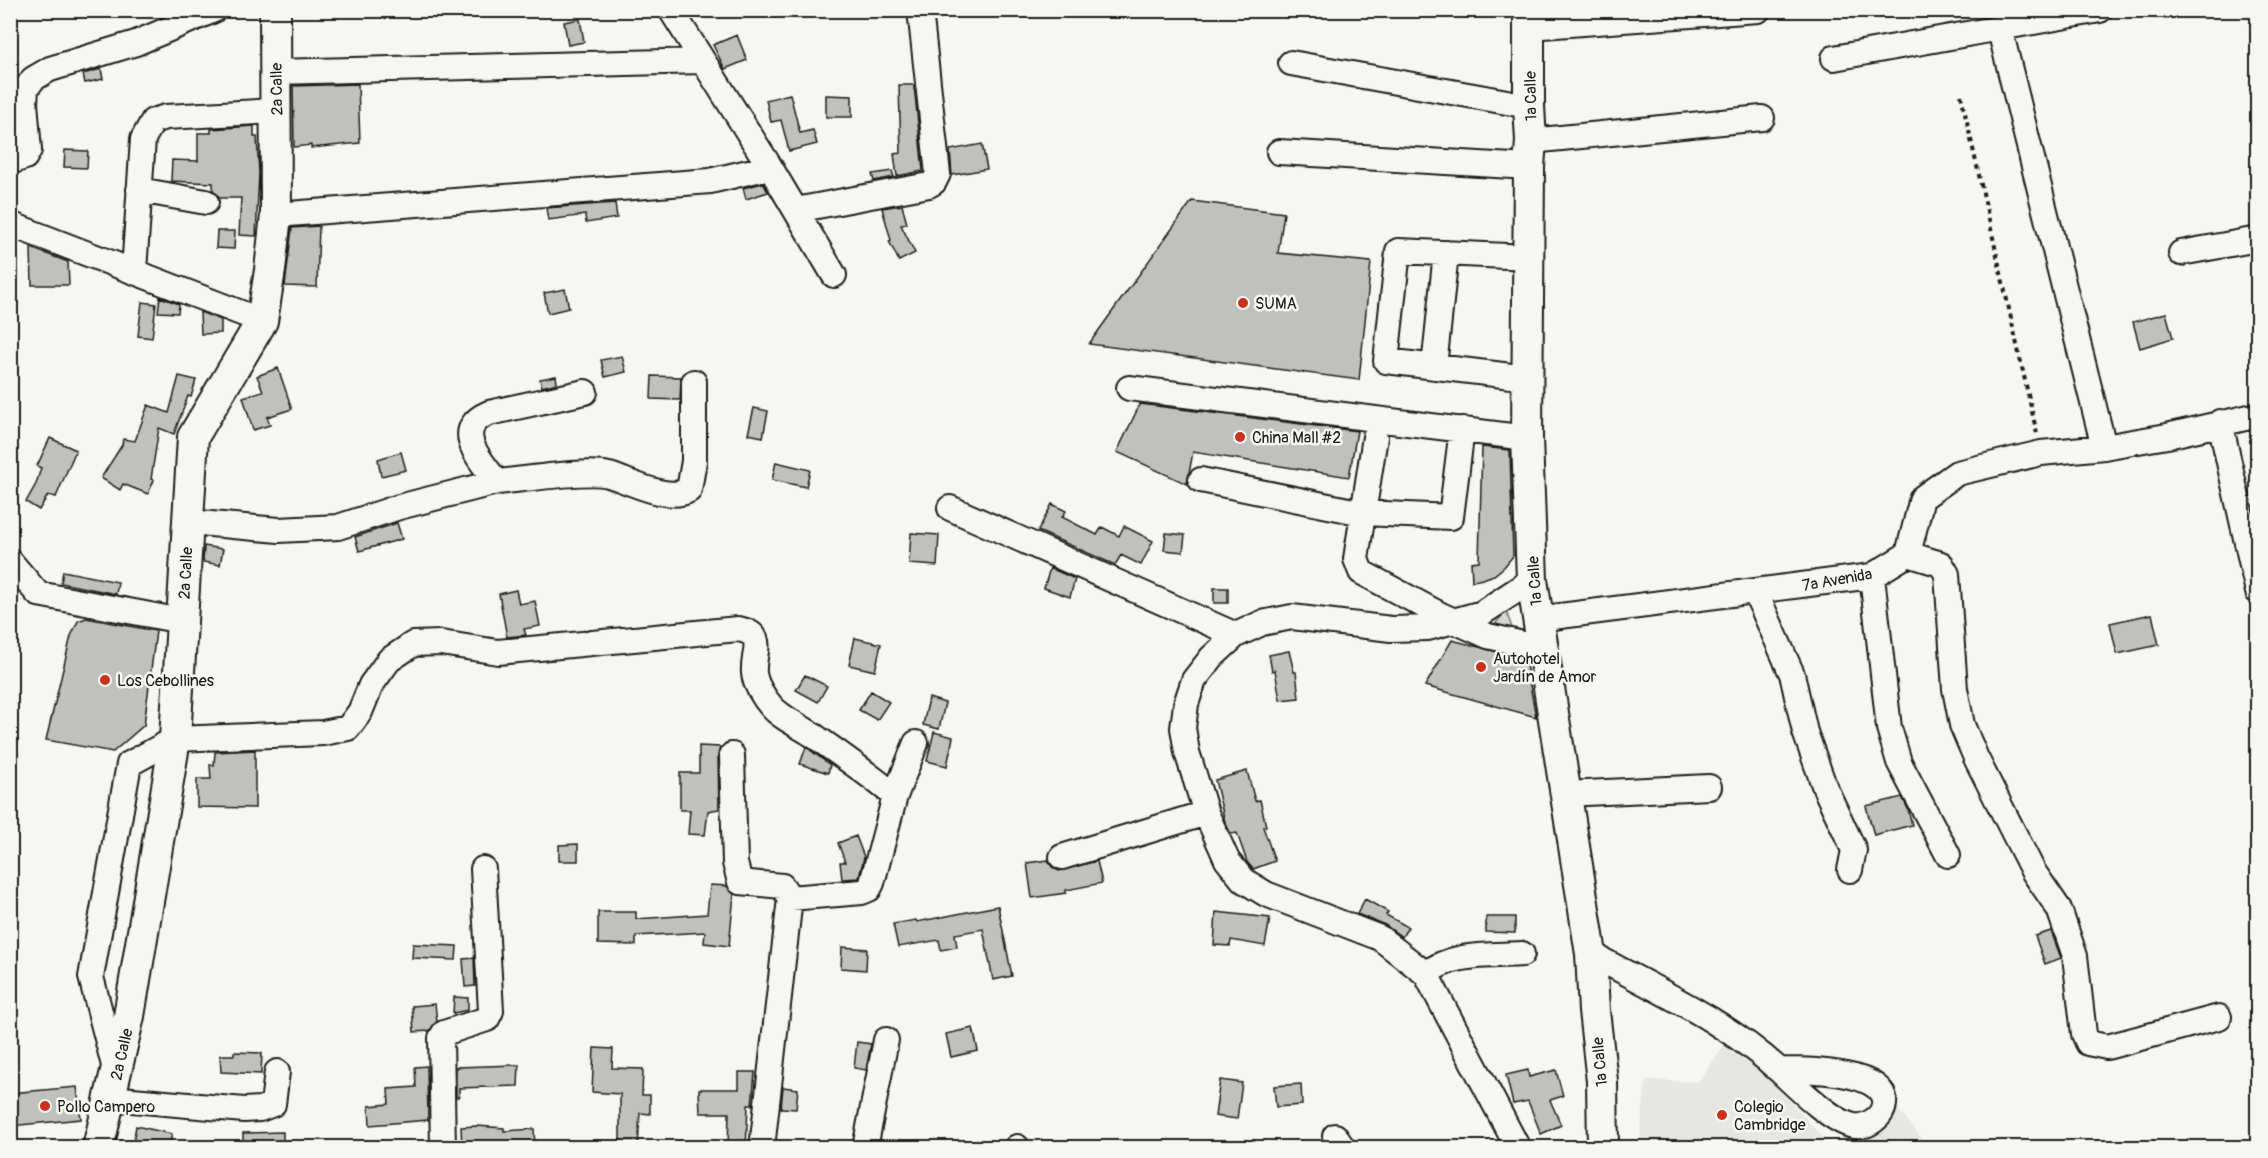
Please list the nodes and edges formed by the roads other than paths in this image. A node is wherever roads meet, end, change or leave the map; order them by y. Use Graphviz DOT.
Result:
graph roads {
  1 [pos="214,10"];
  2 [pos="671,10"];
  3 [pos="920,10"];
  4 [pos="1758,10"];
  5 [pos="2100,10"];
  6 [pos="280,11"];
  7 [pos="2023,18"];
  8 [pos="1529,19"];
  9 [pos="2000,30"];
  10 [pos="1834,58"];
  11 [pos="703,61"];
  12 [pos="1291,63"];
  13 [pos="275,72"];
  14 [pos="1529,106"];
  15 [pos="276,111"];
  16 [pos="1762,118"];
  17 [pos="1279,152"];
  18 [pos="1530,154"];
  19 [pos="10,162"];
  20 [pos="770,167"];
  21 [pos="139,190"];
  22 [pos="206,202"];
  23 [pos="796,210"];
  24 [pos="276,214"];
  25 [pos="10,224"];
  26 [pos="2258,239"];
  27 [pos="1446,253"];
  28 [pos="2181,253"];
  29 [pos="1529,257"];
  30 [pos="134,271"];
  31 [pos="834,276"];
  32 [pos="262,321"];
  33 [pos="1434,367"];
  34 [pos="1528,378"];
  35 [pos="694,382"];
  36 [pos="1129,388"];
  37 [pos="585,392"];
  38 [pos="2258,415"];
  39 [pos="2220,422"];
  40 [pos="1462,429"];
  41 [pos="1375,437"];
  42 [pos="1527,438"];
  43 [pos="2104,447"];
  44 [pos="1201,480"];
  45 [pos="497,482"];
  46 [pos="950,508"];
  47 [pos="1363,513"];
  48 [pos="188,522"];
  49 [pos="1908,554"];
  50 [pos="10,561"];
  51 [pos="1872,576"];
  52 [pos="1532,580"];
  53 [pos="1755,591"];
  54 [pos="2258,592"];
  55 [pos="182,621"];
  56 [pos="1457,621"];
  57 [pos="1539,633"];
  58 [pos="1236,635"];
  59 [pos="175,739"];
  60 [pos="916,743"];
  61 [pos="732,755"];
  62 [pos="1709,787"];
  63 [pos="1565,794"];
  64 [pos="895,796"];
  65 [pos="1206,813"];
  66 [pos="1948,855"];
  67 [pos="1062,857"];
  68 [pos="483,869"];
  69 [pos="1850,870"];
  70 [pos="790,898"];
  71 [pos="1522,954"];
  72 [pos="1591,954"];
  73 [pos="1426,974"];
  74 [pos="2219,1017"];
  75 [pos="886,1040"];
  76 [pos="1779,1070"];
  77 [pos="277,1072"];
  78 [pos="113,1087"];
  79 [pos="98,1148"];
  80 [pos="443,1148"];
  81 [pos="762,1148"];
  82 [pos="865,1148"];
  83 [pos="1518,1148"];
  84 [pos="1603,1148"];
  1 -- 19 [label="street"];
  2 -- 11 [label="street"];
  3 -- 23 [label="street"];
  4 -- 8 [label="street"];
  5 -- 7 [label="street"];
  6 -- 13 [label="main road, 2a Calle"];
  7 -- 9 [label="street"];
  8 -- 14 [label="main road, 1a Calle"];
  9 -- 10 [label="street"];
  9 -- 43 [label="street"];
  11 -- 13 [label="street"];
  11 -- 20 [label="street"];
  12 -- 14 [label="street"];
  13 -- 15 [label="main road, 2a Calle"];
  14 -- 18 [label="main road, 1a Calle"];
  15 -- 21 [label="street"];
  15 -- 24 [label="main road, 2a Calle"];
  16 -- 18 [label="street"];
  17 -- 18 [label="street"];
  18 -- 29 [label="main road, 1a Calle"];
  20 -- 23 [label="street"];
  20 -- 24 [label="street"];
  21 -- 22 [label="street"];
  21 -- 30 [label="street"];
  23 -- 31 [label="street"];
  24 -- 32 [label="main road, 2a Calle"];
  25 -- 30 [label="street"];
  26 -- 28 [label="street"];
  27 -- 29 [label="street"];
  27 -- 33 [label="street"];
  27 -- 33 [label="street"];
  29 -- 34 [label="main road, 1a Calle"];
  30 -- 32 [label="street"];
  32 -- 48 [label="main road, 2a Calle"];
  33 -- 34 [label="street"];
  34 -- 42 [label="main road, 1a Calle"];
  35 -- 45 [label="street"];
  36 -- 40 [label="street"];
  37 -- 45 [label="street"];
  38 -- 39 [label="street"];
  39 -- 43 [label="street"];
  39 -- 54 [label="street"];
  40 -- 42 [label="street"];
  40 -- 47 [label="street"];
  41 -- 47 [label="street"];
  42 -- 52 [label="main road, 1a Calle"];
  43 -- 49 [label="street"];
  44 -- 47 [label="street"];
  45 -- 48 [label="street"];
  46 -- 58 [label="street"];
  47 -- 56 [label="street"];
  48 -- 55 [label="main road, 2a Calle"];
  49 -- 51 [label="street, 7a Avenida"];
  49 -- 74 [label="street"];
  50 -- 55 [label="street"];
  51 -- 53 [label="street, 7a Avenida"];
  51 -- 66 [label="street"];
  52 -- 56 [label="street"];
  52 -- 57 [label="main road, 1a Calle"];
  53 -- 57 [label="street, 7a Avenida"];
  53 -- 69 [label="street"];
  55 -- 59 [label="main road, 2a Calle"];
  56 -- 57 [label="street"];
  56 -- 58 [label="street"];
  57 -- 63 [label="main road, 1a Calle"];
  58 -- 65 [label="street"];
  59 -- 64 [label="street"];
  59 -- 78 [label="main road, 2a Calle"];
  59 -- 78 [label="street"];
  60 -- 64 [label="street"];
  61 -- 70 [label="street"];
  62 -- 63 [label="street"];
  63 -- 72 [label="main road, 1a Calle"];
  64 -- 70 [label="street"];
  65 -- 67 [label="street"];
  65 -- 73 [label="street"];
  68 -- 80 [label="street"];
  70 -- 81 [label="street"];
  71 -- 73 [label="street"];
  72 -- 76 [label="street"];
  72 -- 84 [label="main road, 1a Calle"];
  73 -- 83 [label="street"];
  75 -- 82 [label="street"];
  77 -- 78 [label="street"];
  78 -- 79 [label="main road, 2a Calle"];
}
